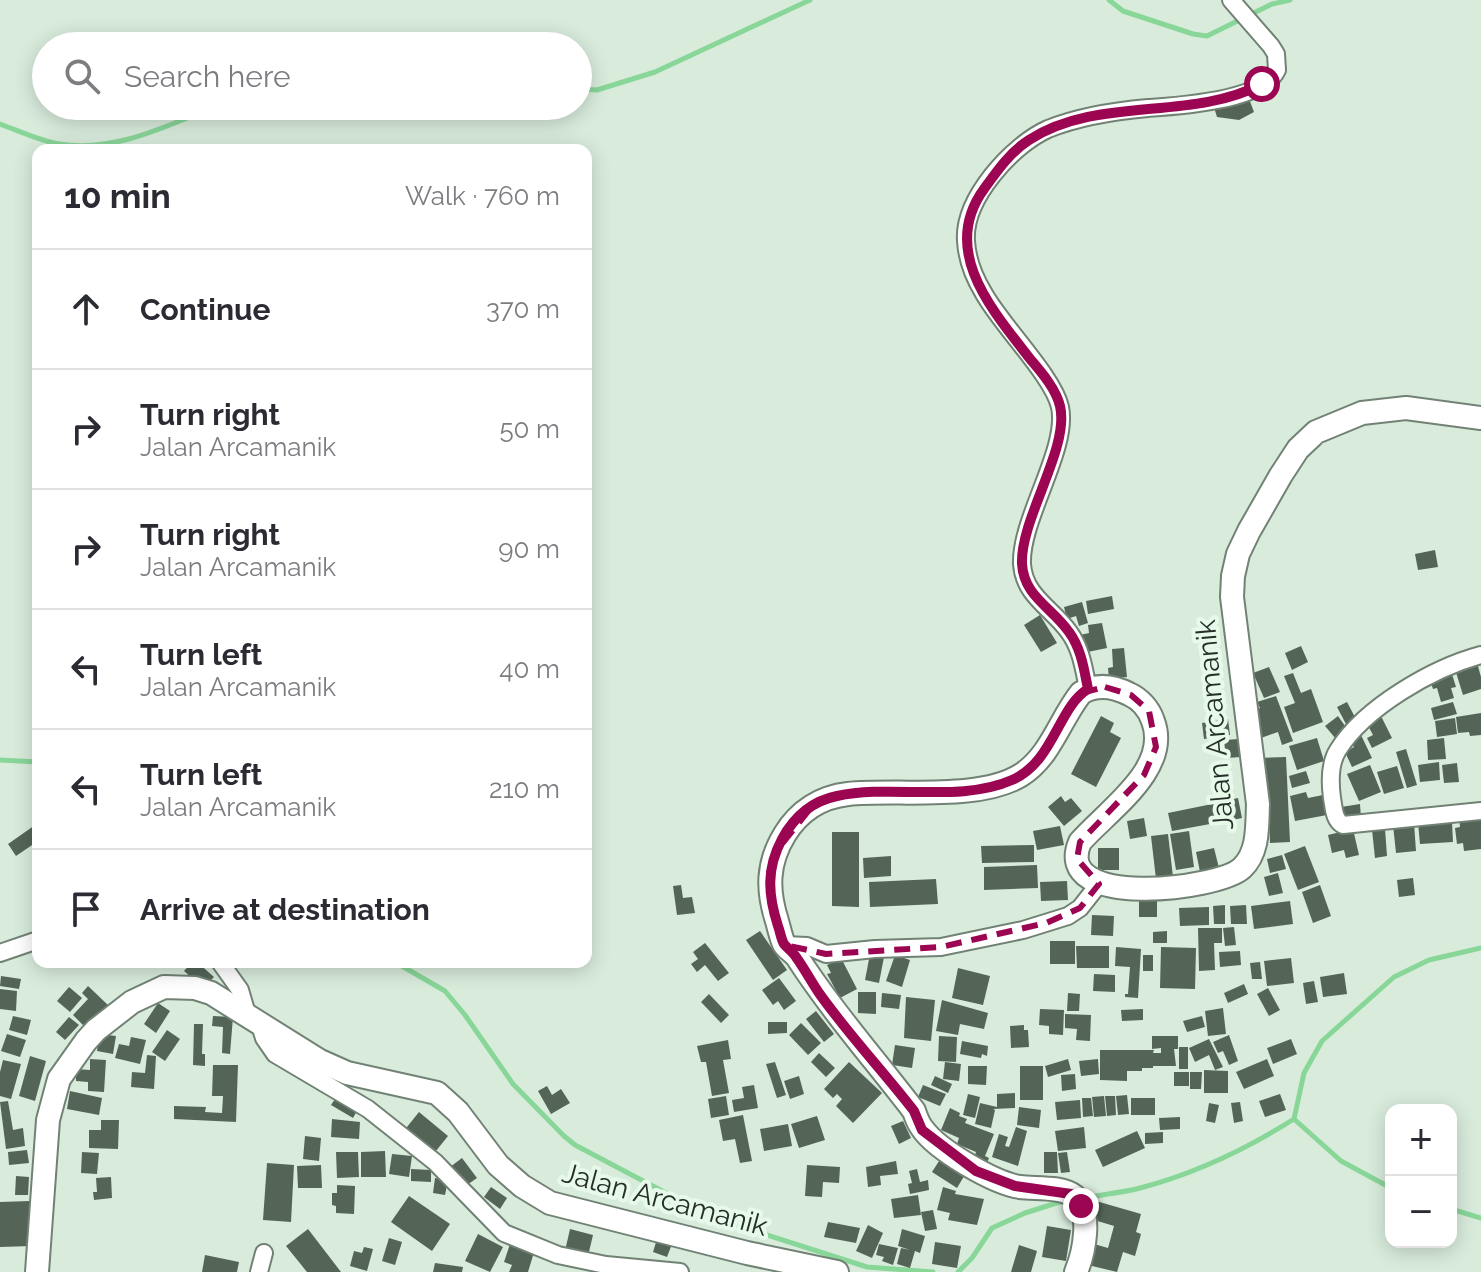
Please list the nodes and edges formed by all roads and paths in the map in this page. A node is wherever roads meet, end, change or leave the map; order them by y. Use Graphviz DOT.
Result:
graph roads {
  1 [pos="1231,0"];
  2 [pos="1481,418"];
  3 [pos="1481,655"];
  4 [pos="1088,689"];
  5 [pos="1481,811"];
  6 [pos="1099,884"];
  7 [pos="32,942"];
  8 [pos="785,945"];
  9 [pos="0,953"];
  10 [pos="224,968"];
  11 [pos="253,1018"];
  12 [pos="264,1253"];
  13 [pos="822,1270"];
  14 [pos="37,1272"];
  15 [pos="259,1272"];
  16 [pos="680,1272"];
  17 [pos="1076,1272"];
  1 -- 4 [label="street"];
  2 -- 6 [label="street, Jalan Arcamanik"];
  3 -- 5 [label="street"];
  4 -- 6 [label="street, Jalan Arcamanik"];
  4 -- 8 [label="street"];
  6 -- 8 [label="street"];
  7 -- 9 [label="street"];
  8 -- 17 [label="street"];
  10 -- 11 [label="street"];
  11 -- 13 [label="street, Jalan Arcamanik"];
  11 -- 14 [label="street, Jalan Arcamanik"];
  11 -- 16 [label="street"];
  12 -- 15 [label="street"];
}
